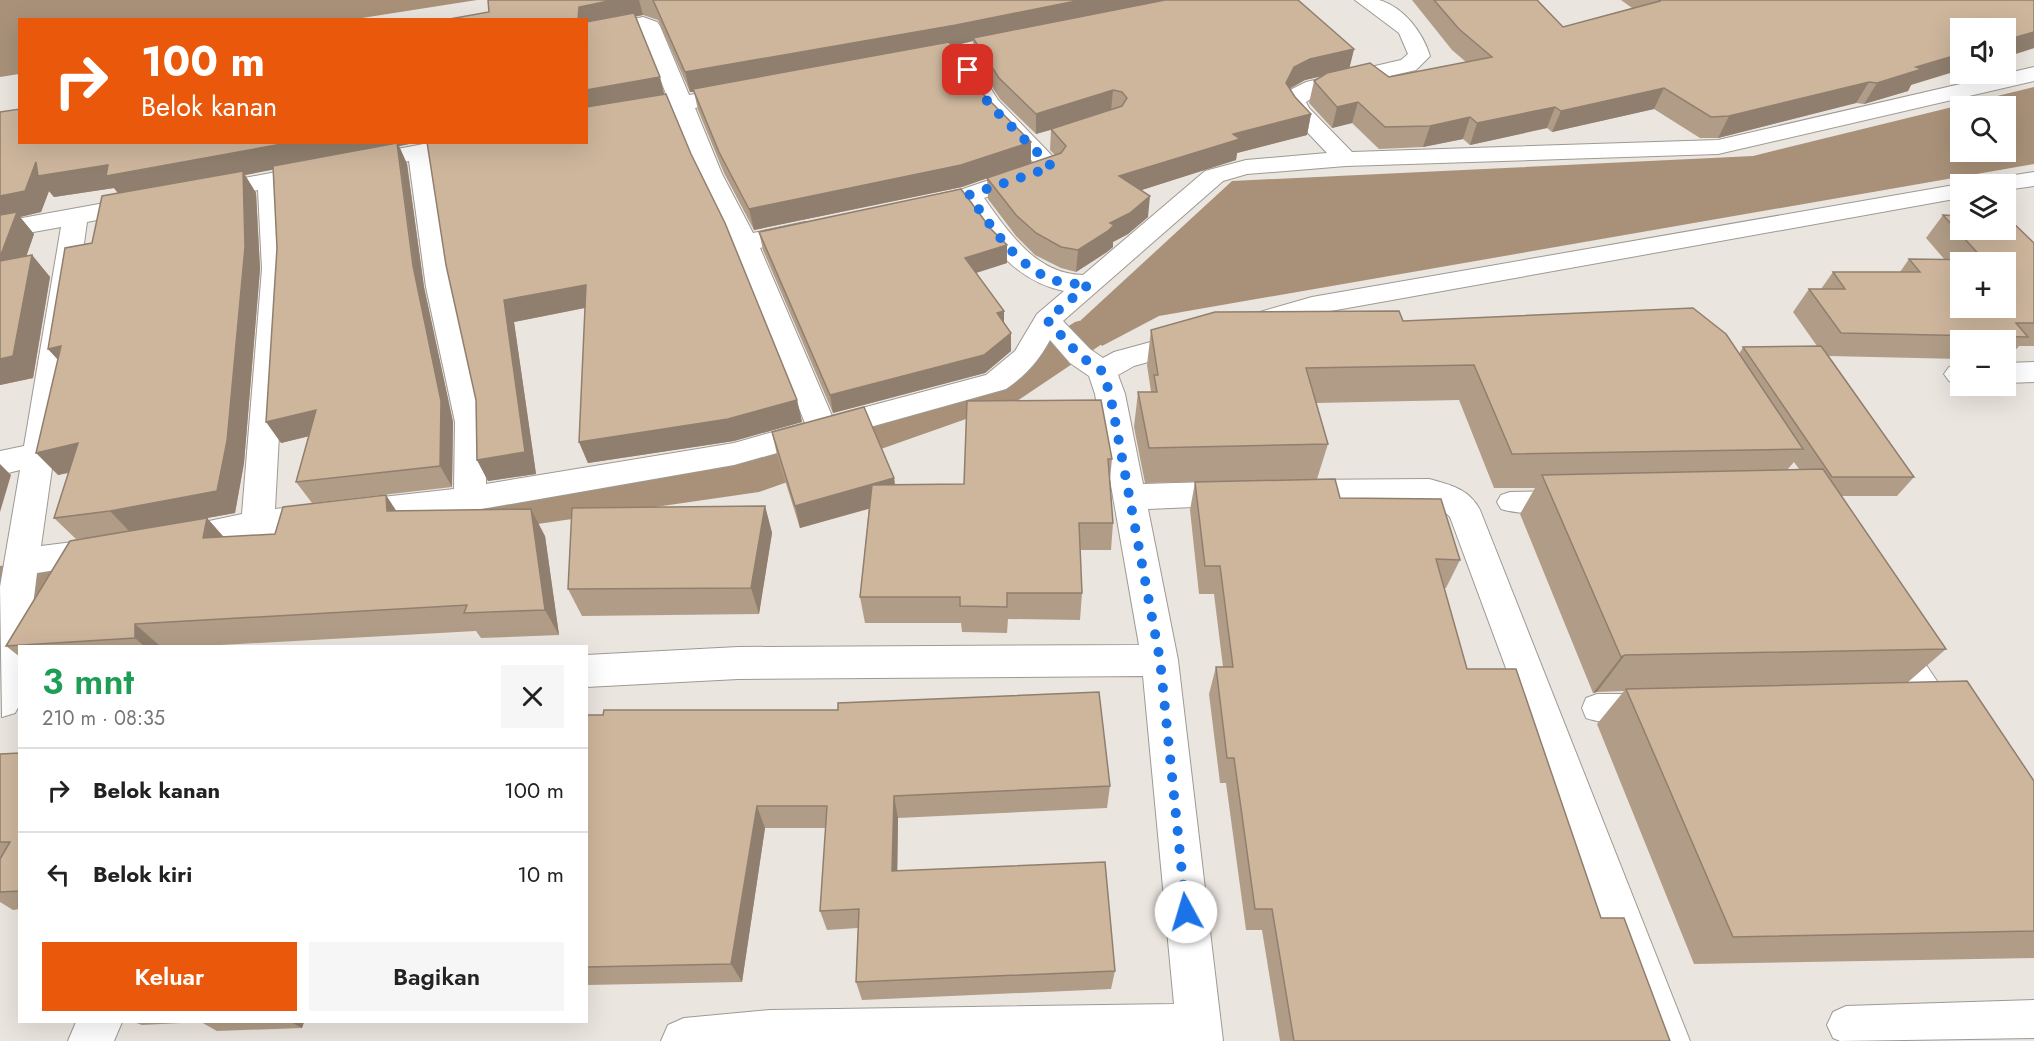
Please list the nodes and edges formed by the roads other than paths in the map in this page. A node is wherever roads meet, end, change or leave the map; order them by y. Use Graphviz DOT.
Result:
graph roads {
  1 [pos="1365,0"];
  2 [pos="588,35"];
  3 [pos="980,49"];
  4 [pos="957,53"];
  5 [pos="934,57"];
  6 [pos="2034,74"];
  7 [pos="761,89"];
  8 [pos="680,104"];
  9 [pos="588,122"];
  10 [pos="466,144"];
  11 [pos="420,153"];
  12 [pos="1346,159"];
  13 [pos="270,179"];
  14 [pos="2034,179"];
  15 [pos="2016,182"];
  16 [pos="1950,193"];
  17 [pos="969,195"];
  18 [pos="902,209"];
  19 [pos="75,217"];
  20 [pos="835,224"];
  21 [pos="0,230"];
  22 [pos="745,243"];
  23 [pos="1089,284"];
  24 [pos="1050,323"];
  25 [pos="1091,364"];
  26 [pos="2034,372"];
  27 [pos="2016,373"];
  28 [pos="823,430"];
  29 [pos="40,454"];
  30 [pos="0,463"];
  31 [pos="1130,497"];
  32 [pos="470,499"];
  33 [pos="1592,500"];
  34 [pos="1510,502"];
  35 [pos="258,524"];
  36 [pos="23,567"];
  37 [pos="1883,623"];
  38 [pos="1160,660"];
  39 [pos="588,671"];
  40 [pos="7,701"];
  41 [pos="1933,701"];
  42 [pos="1897,702"];
  43 [pos="1669,707"];
  44 [pos="1597,708"];
  45 [pos="1952,730"];
  46 [pos="2034,1019"];
  47 [pos="99,1023"];
  48 [pos="1846,1026"];
  49 [pos="1199,1034"];
  50 [pos="91,1041"];
  51 [pos="684,1041"];
  52 [pos="1667,1041"];
  1 -- 12 [label="street"];
  2 -- 8 [label="street"];
  3 -- 4 [label="street"];
  4 -- 5 [label="street"];
  4 -- 17 [label="street"];
  6 -- 12 [label="street"];
  7 -- 8 [label="street"];
  8 -- 9 [label="street"];
  8 -- 22 [label="street"];
  10 -- 11 [label="street"];
  11 -- 13 [label="street"];
  11 -- 32 [label="street"];
  12 -- 23 [label="street"];
  13 -- 19 [label="street"];
  13 -- 35 [label="street"];
  14 -- 15 [label="street"];
  16 -- 25 [label="street"];
  17 -- 18 [label="street"];
  17 -- 23 [label="street"];
  19 -- 21 [label="street"];
  19 -- 29 [label="street"];
  20 -- 22 [label="street"];
  22 -- 28 [label="street"];
  23 -- 24 [label="street"];
  24 -- 25 [label="street"];
  24 -- 28 [label="street"];
  25 -- 31 [label="street"];
  26 -- 27 [label="street"];
  28 -- 32 [label="street"];
  29 -- 30 [label="street"];
  29 -- 36 [label="street"];
  31 -- 38 [label="street"];
  31 -- 52 [label="street"];
  32 -- 35 [label="street"];
  33 -- 34 [label="lane"];
  35 -- 36 [label="street"];
  36 -- 40 [label="street"];
  37 -- 41 [label="lane"];
  38 -- 39 [label="street"];
  38 -- 49 [label="street"];
  41 -- 42 [label="lane"];
  41 -- 45 [label="lane"];
  43 -- 44 [label="lane"];
  46 -- 48 [label="lane"];
  47 -- 50 [label="street"];
  49 -- 51 [label="street"];
}
